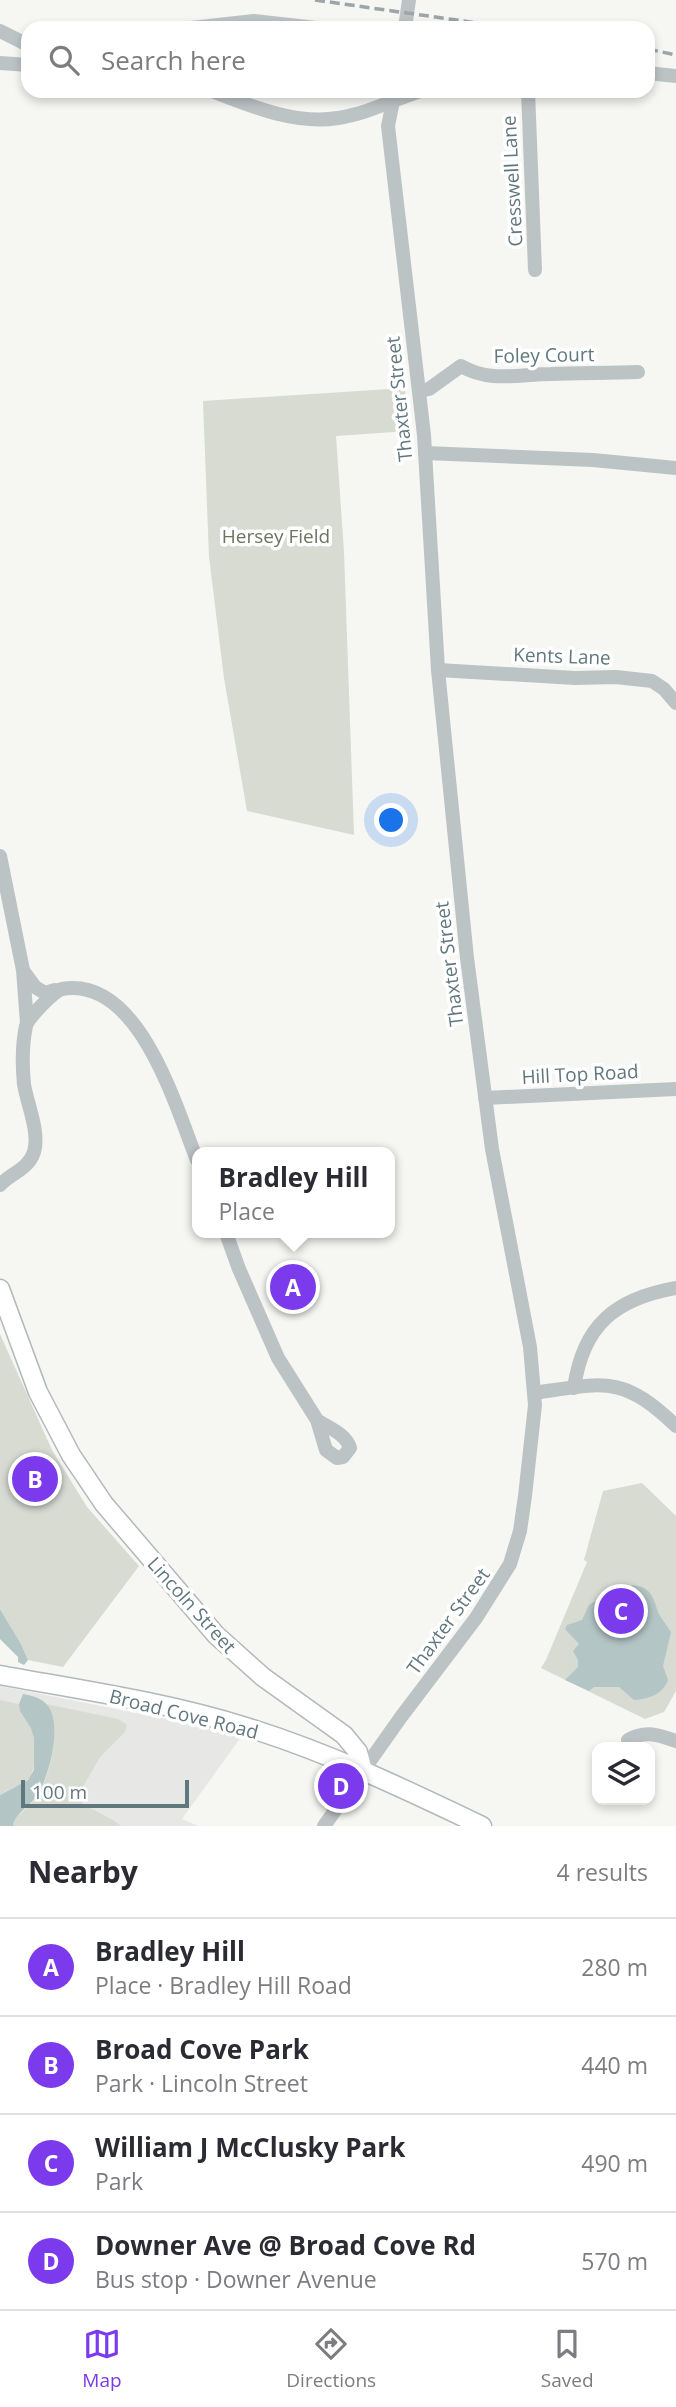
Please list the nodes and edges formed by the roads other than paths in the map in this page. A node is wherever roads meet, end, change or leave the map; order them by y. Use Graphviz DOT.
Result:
graph roads {
  1 [pos="409,0"];
  2 [pos="406,21"];
  3 [pos="0,31"];
  4 [pos="21,42"];
  5 [pos="0,64"];
  6 [pos="21,65"];
  7 [pos="655,74"];
  8 [pos="676,76"];
  9 [pos="232,98"];
  10 [pos="389,98"];
  11 [pos="394,98"];
  12 [pos="528,98"];
  13 [pos="535,270"];
  14 [pos="638,372"];
  15 [pos="419,391"];
  16 [pos="425,453"];
  17 [pos="676,468"];
  18 [pos="438,670"];
  19 [pos="676,703"];
  20 [pos="0,856"];
  21 [pos="23,970"];
  22 [pos="55,990"];
  23 [pos="26,1023"];
  24 [pos="676,1089"];
  25 [pos="485,1098"];
  26 [pos="192,1148"];
  27 [pos="1,1182"];
  28 [pos="228,1238"];
  29 [pos="676,1288"];
  30 [pos="0,1289"];
  31 [pos="574,1388"];
  32 [pos="534,1393"];
  33 [pos="317,1420"];
  34 [pos="676,1425"];
  35 [pos="0,1675"];
  36 [pos="628,1741"];
  37 [pos="676,1741"];
  38 [pos="363,1770"];
  39 [pos="470,1823"];
  40 [pos="324,1826"];
  1 -- 2 [label="street"];
  3 -- 4 [label="street"];
  5 -- 6 [label="street"];
  7 -- 8 [label="street"];
  9 -- 10 [label="street"];
  11 -- 15 [label="street, Thaxter Street"];
  12 -- 13 [label="street, Cresswell Lane"];
  14 -- 15 [label="street, Foley Court"];
  15 -- 16 [label="street, Thaxter Street"];
  16 -- 17 [label="street"];
  16 -- 18 [label="street, Thaxter Street"];
  18 -- 19 [label="street, Kents Lane"];
  18 -- 25 [label="street, Thaxter Street"];
  20 -- 21 [label="street"];
  21 -- 22 [label="street"];
  21 -- 23 [label="street"];
  22 -- 23 [label="street"];
  22 -- 26 [label="street"];
  23 -- 27 [label="street"];
  24 -- 25 [label="street, Hill Top Road"];
  25 -- 32 [label="street, Thaxter Street"];
  28 -- 33 [label="street"];
  29 -- 31 [label="street"];
  30 -- 38 [label="main road, Lincoln Street"];
  31 -- 32 [label="street"];
  31 -- 34 [label="street"];
  32 -- 38 [label="street, Thaxter Street"];
  35 -- 38 [label="main road, Broad Cove Road"];
  36 -- 37 [label="street"];
  38 -- 39 [label="main road"];
  38 -- 40 [label="street, Thaxter Street"];
}
